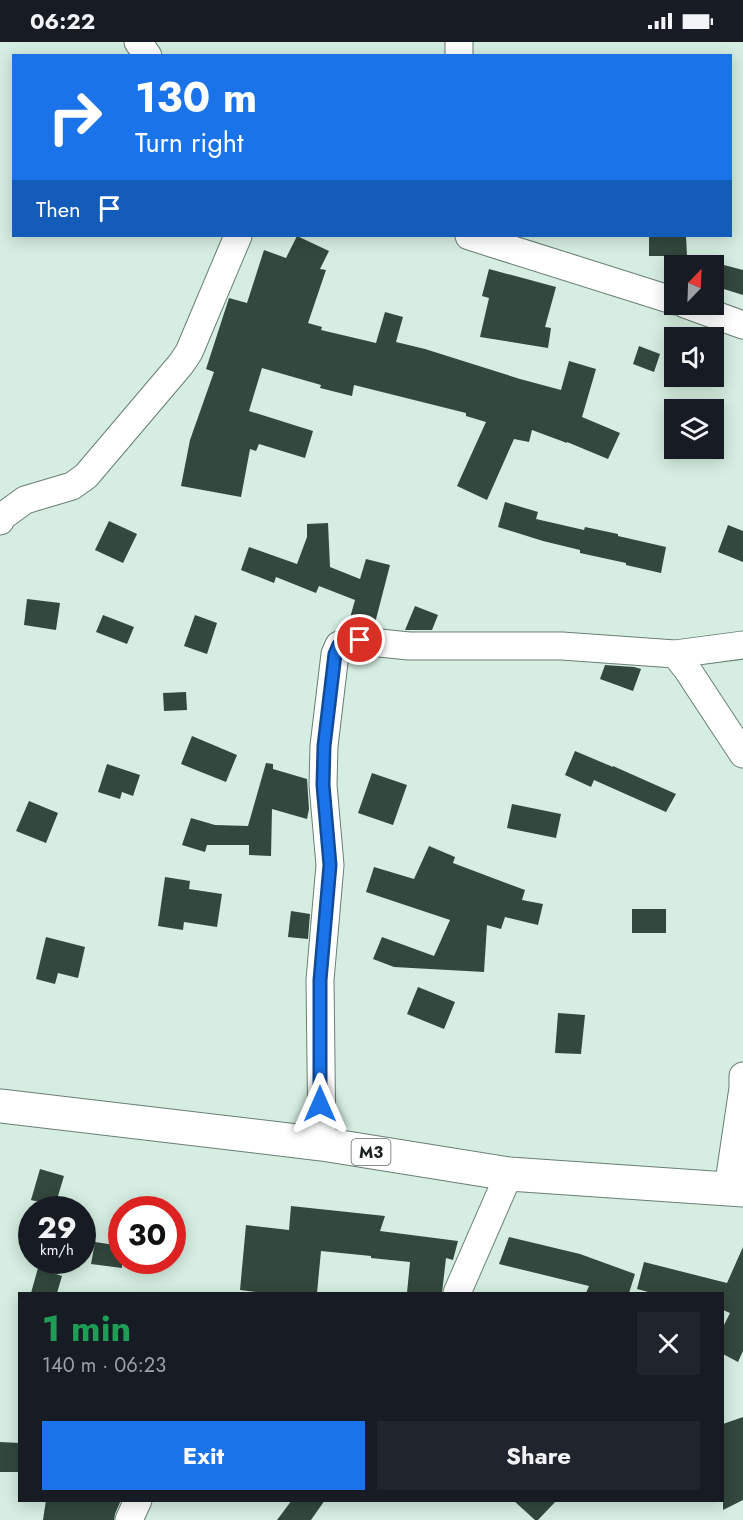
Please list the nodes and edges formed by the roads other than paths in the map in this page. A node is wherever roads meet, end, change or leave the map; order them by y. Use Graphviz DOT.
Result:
graph roads {
  1 [pos="238,237"];
  2 [pos="472,237"];
  3 [pos="664,298"];
  4 [pos="715,315"];
  5 [pos="743,325"];
  6 [pos="0,522"];
  7 [pos="743,645"];
  8 [pos="675,654"];
  9 [pos="743,754"];
  10 [pos="743,1076"];
  11 [pos="0,1106"];
  12 [pos="322,1144"];
  13 [pos="509,1174"];
  14 [pos="736,1190"];
  15 [pos="457,1292"];
  16 [pos="137,1502"];
  17 [pos="129,1520"];
  1 -- 6 [label="street"];
  2 -- 3 [label="street"];
  4 -- 5 [label="street"];
  7 -- 8 [label="street"];
  8 -- 9 [label="street"];
  8 -- 12 [label="street"];
  10 -- 14 [label="street"];
  11 -- 12 [label="highway, M3"];
  12 -- 13 [label="highway, M3"];
  13 -- 14 [label="highway, M3"];
  13 -- 15 [label="street"];
  16 -- 17 [label="street"];
}
